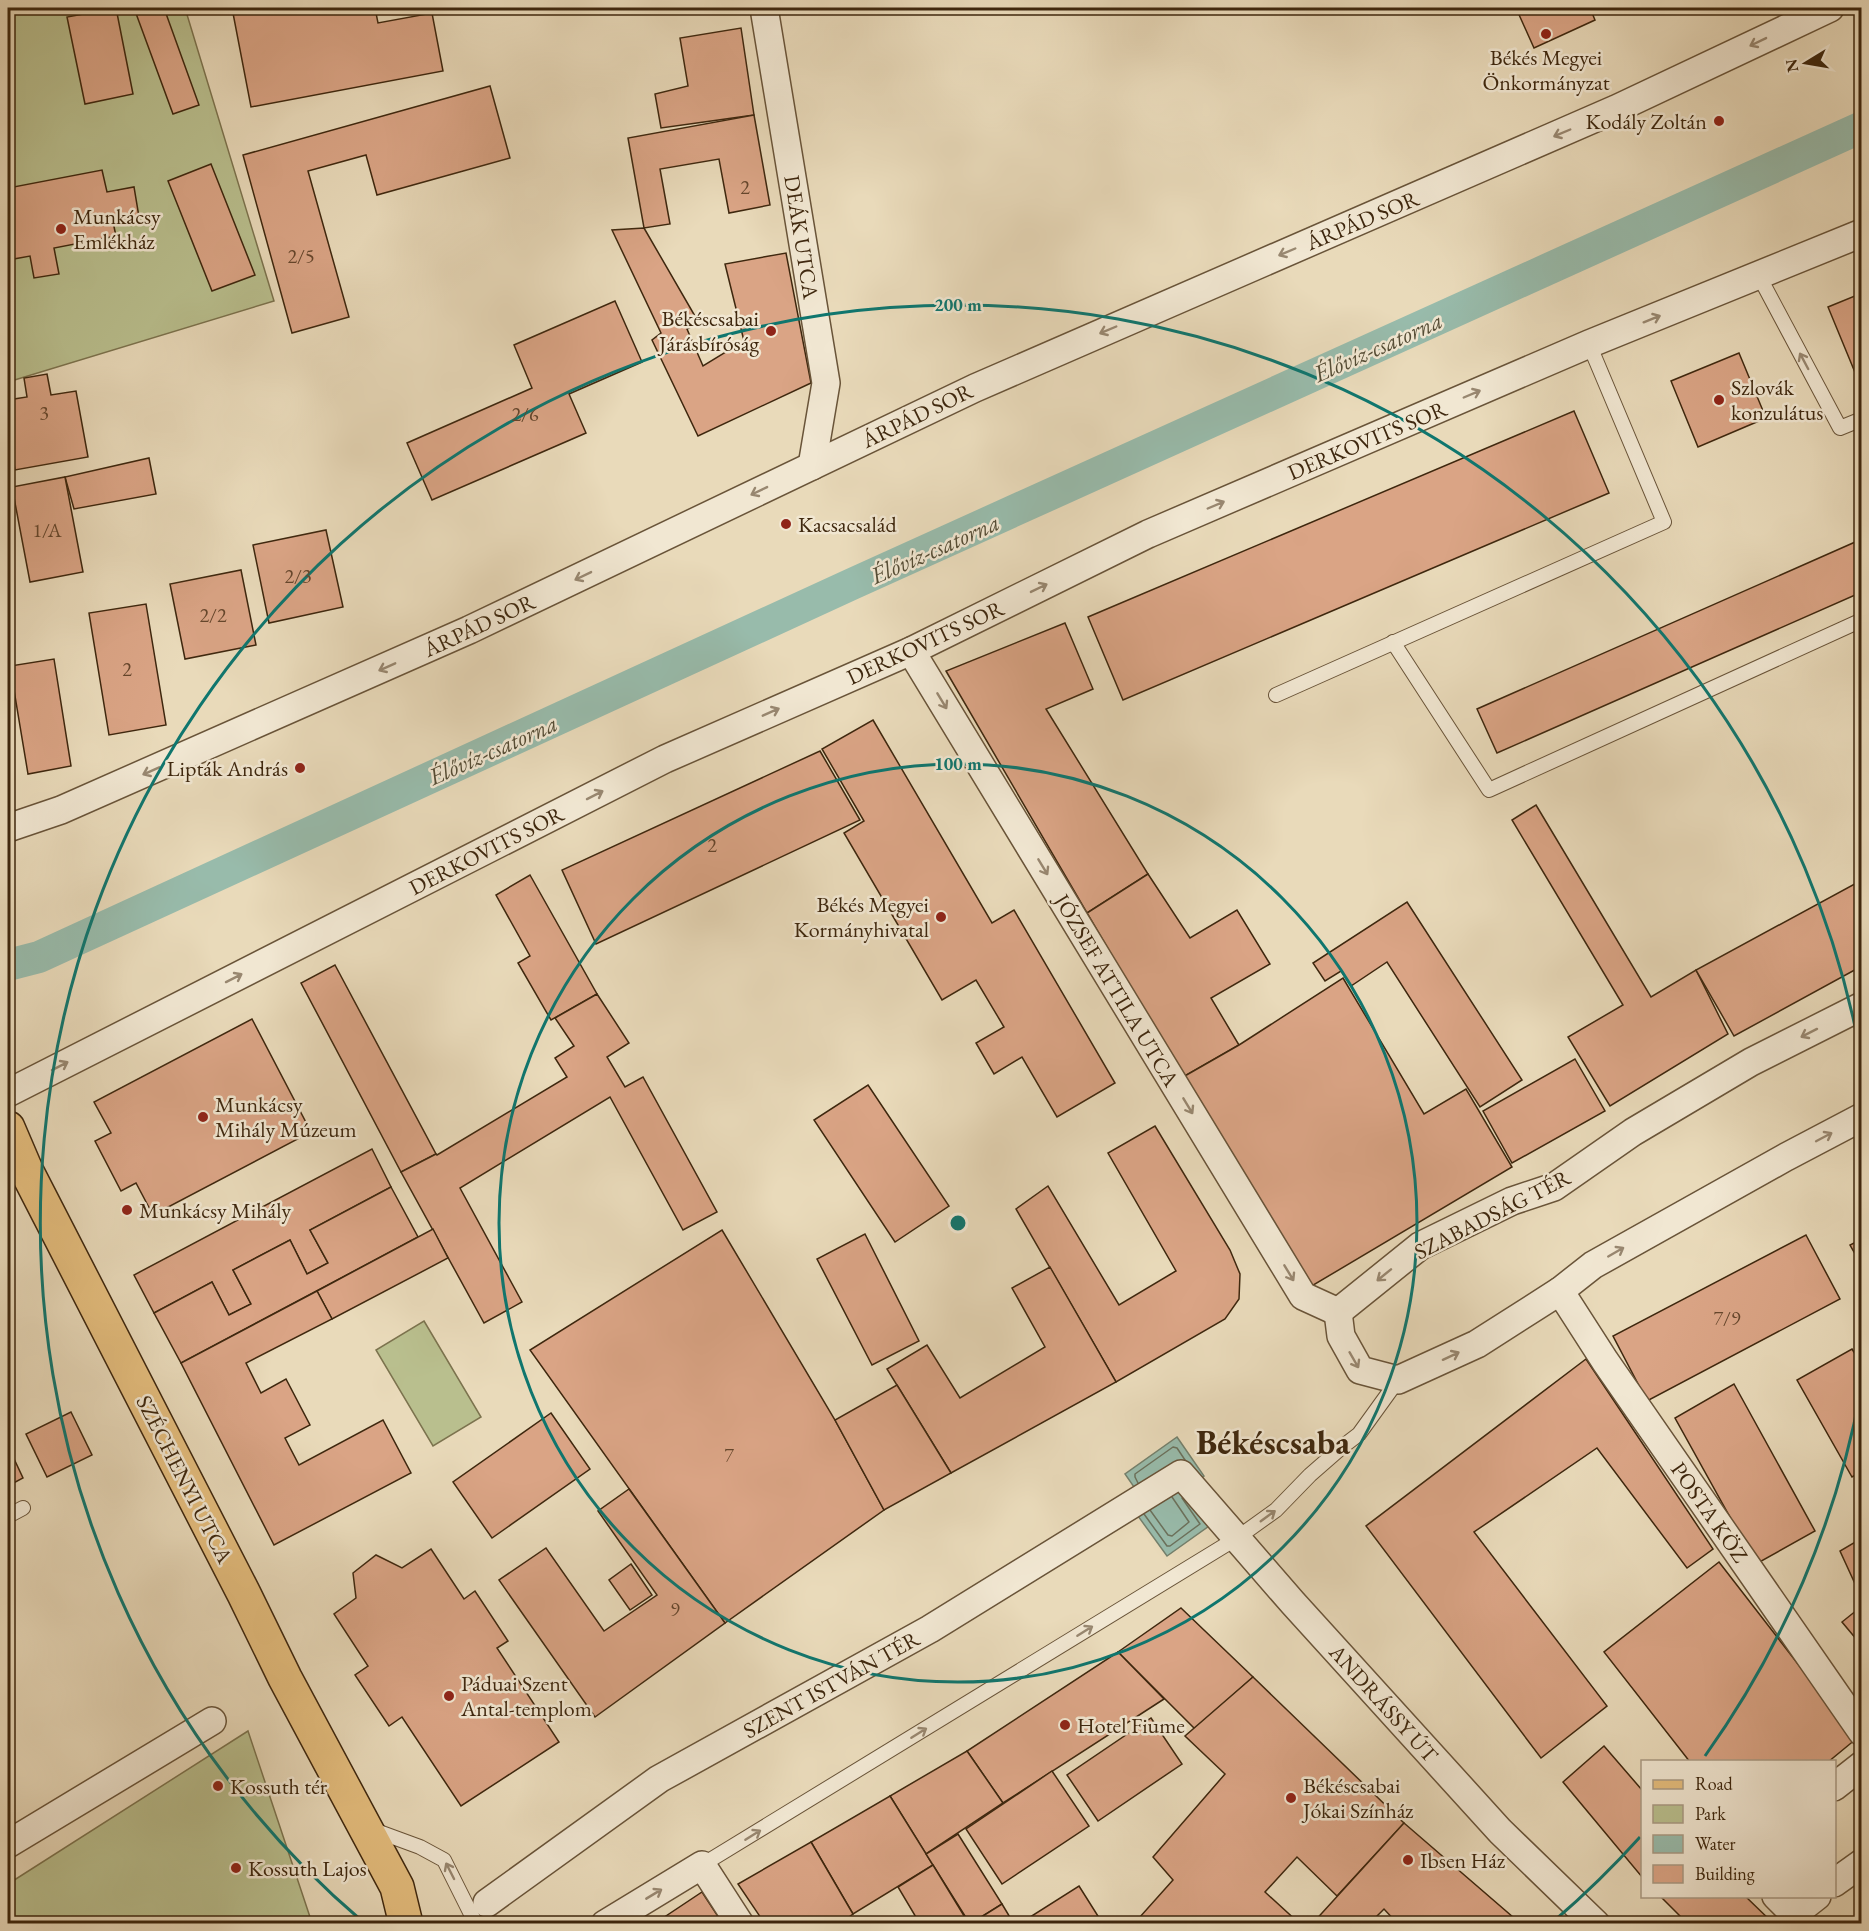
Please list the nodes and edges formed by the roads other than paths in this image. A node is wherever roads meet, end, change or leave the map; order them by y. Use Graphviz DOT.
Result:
graph roads {
  1 [pos="764,8"];
  2 [pos="1830,8"];
  3 [pos="1862,233"];
  4 [pos="1759,276"];
  5 [pos="1589,344"];
  6 [pos="1862,419"];
  7 [pos="812,466"];
  8 [pos="1862,620"];
  9 [pos="1393,642"];
  10 [pos="911,651"];
  11 [pos="1276,695"];
  12 [pos="8,828"];
  13 [pos="1862,1006"];
  14 [pos="8,1093"];
  15 [pos="1862,1117"];
  16 [pos="8,1128"];
  17 [pos="1560,1292"];
  18 [pos="1338,1312"];
  19 [pos="1398,1380"];
  20 [pos="1181,1474"];
  21 [pos="23,1508"];
  22 [pos="8,1516"];
  23 [pos="1237,1538"];
  24 [pos="212,1720"];
  25 [pos="1862,1732"];
  26 [pos="1862,1764"];
  27 [pos="1836,1785"];
  28 [pos="366,1828"];
  29 [pos="8,1844"];
  30 [pos="1862,1863"];
  31 [pos="702,1865"];
  32 [pos="1836,1882"];
  33 [pos="1778,1898"];
  34 [pos="1814,1898"];
  35 [pos="481,1913"];
  36 [pos="406,1923"];
  37 [pos="605,1923"];
  38 [pos="740,1923"];
  39 [pos="1596,1923"];
  1 -- 7 [label="street, DEÁK UTCA"];
  2 -- 7 [label="street, ÁRPÁD SOR, one-way"];
  3 -- 4 [label="street, DERKOVITS SOR"];
  5 -- 4 [label="street, DERKOVITS SOR, one-way"];
  6 -- 4 [label="lane, one-way"];
  5 -- 9 [label="lane"];
  10 -- 5 [label="street, DERKOVITS SOR, one-way"];
  7 -- 12 [label="street, ÁRPÁD SOR, one-way"];
  8 -- 9 [label="lane"];
  9 -- 11 [label="lane"];
  14 -- 10 [label="street, DERKOVITS SOR, one-way"];
  10 -- 18 [label="street, JÓZSEF ATTILA UTCA, one-way"];
  13 -- 18 [label="street, SZABADSÁG TÉR, one-way"];
  17 -- 15 [label="street, one-way"];
  16 -- 28 [label="main road, SZÉCHENYI UTCA"];
  19 -- 17 [label="street, one-way"];
  17 -- 25 [label="street, POSTA KÖZ"];
  18 -- 19 [label="street, one-way"];
  23 -- 19 [label="lane, one-way"];
  20 -- 23 [label="street, ANDRÁSSY ÚT"];
  20 -- 35 [label="street, SZENT ISTVÁN TÉR"];
  21 -- 22 [label="lane"];
  31 -- 23 [label="lane, one-way"];
  23 -- 39 [label="street, ANDRÁSSY ÚT"];
  24 -- 29 [label="street"];
  26 -- 27 [label="street"];
  35 -- 28 [label="lane, one-way"];
  28 -- 36 [label="main road"];
  30 -- 32 [label="street"];
  37 -- 31 [label="street, one-way"];
  31 -- 38 [label="street"];
  33 -- 34 [label="street"];
}
